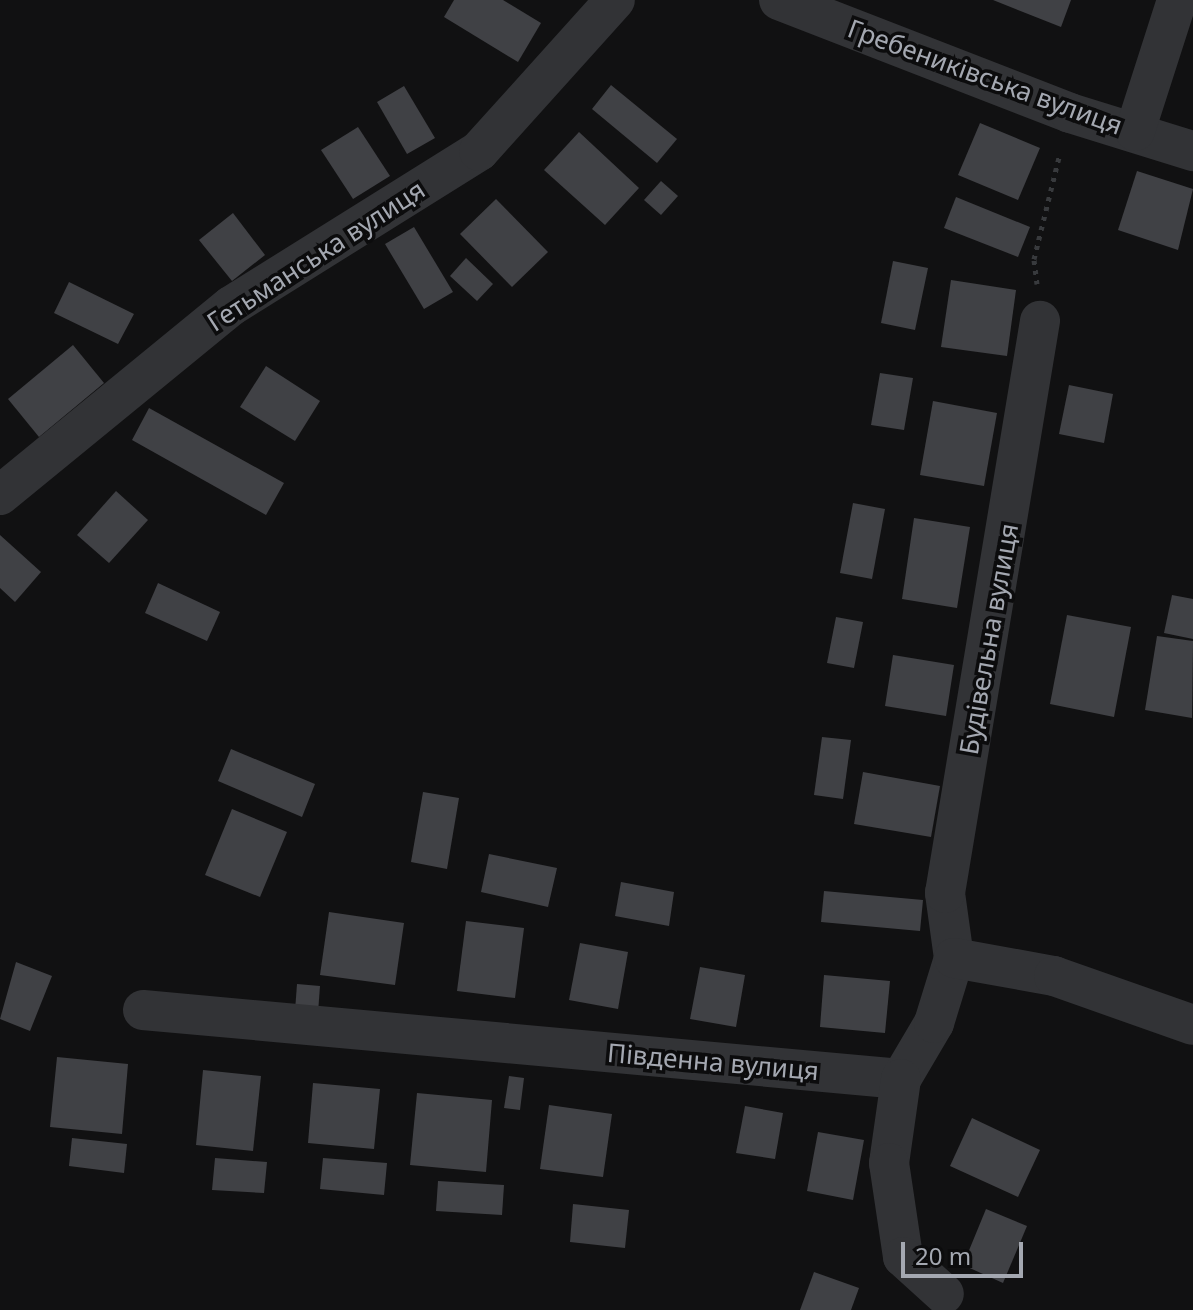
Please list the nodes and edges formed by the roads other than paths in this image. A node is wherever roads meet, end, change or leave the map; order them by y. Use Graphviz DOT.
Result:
graph roads {
  1 [pos="615,0"];
  2 [pos="779,0"];
  3 [pos="1177,0"];
  4 [pos="1135,131"];
  5 [pos="1193,151"];
  6 [pos="1040,321"];
  7 [pos="0,495"];
  8 [pos="954,958"];
  9 [pos="143,1010"];
  10 [pos="1193,1025"];
  11 [pos="901,1079"];
  12 [pos="944,1294"];
  1 -- 7 [label="street, Гетьманська вулиця"];
  2 -- 4 [label="street, Гребениківська вулиця"];
  3 -- 4 [label="street"];
  4 -- 5 [label="street, Гребениківська вулиця"];
  6 -- 8 [label="street, Будівельна вулиця"];
  8 -- 10 [label="street"];
  8 -- 11 [label="street"];
  9 -- 11 [label="street, Південна вулиця"];
  11 -- 12 [label="street"];
}
